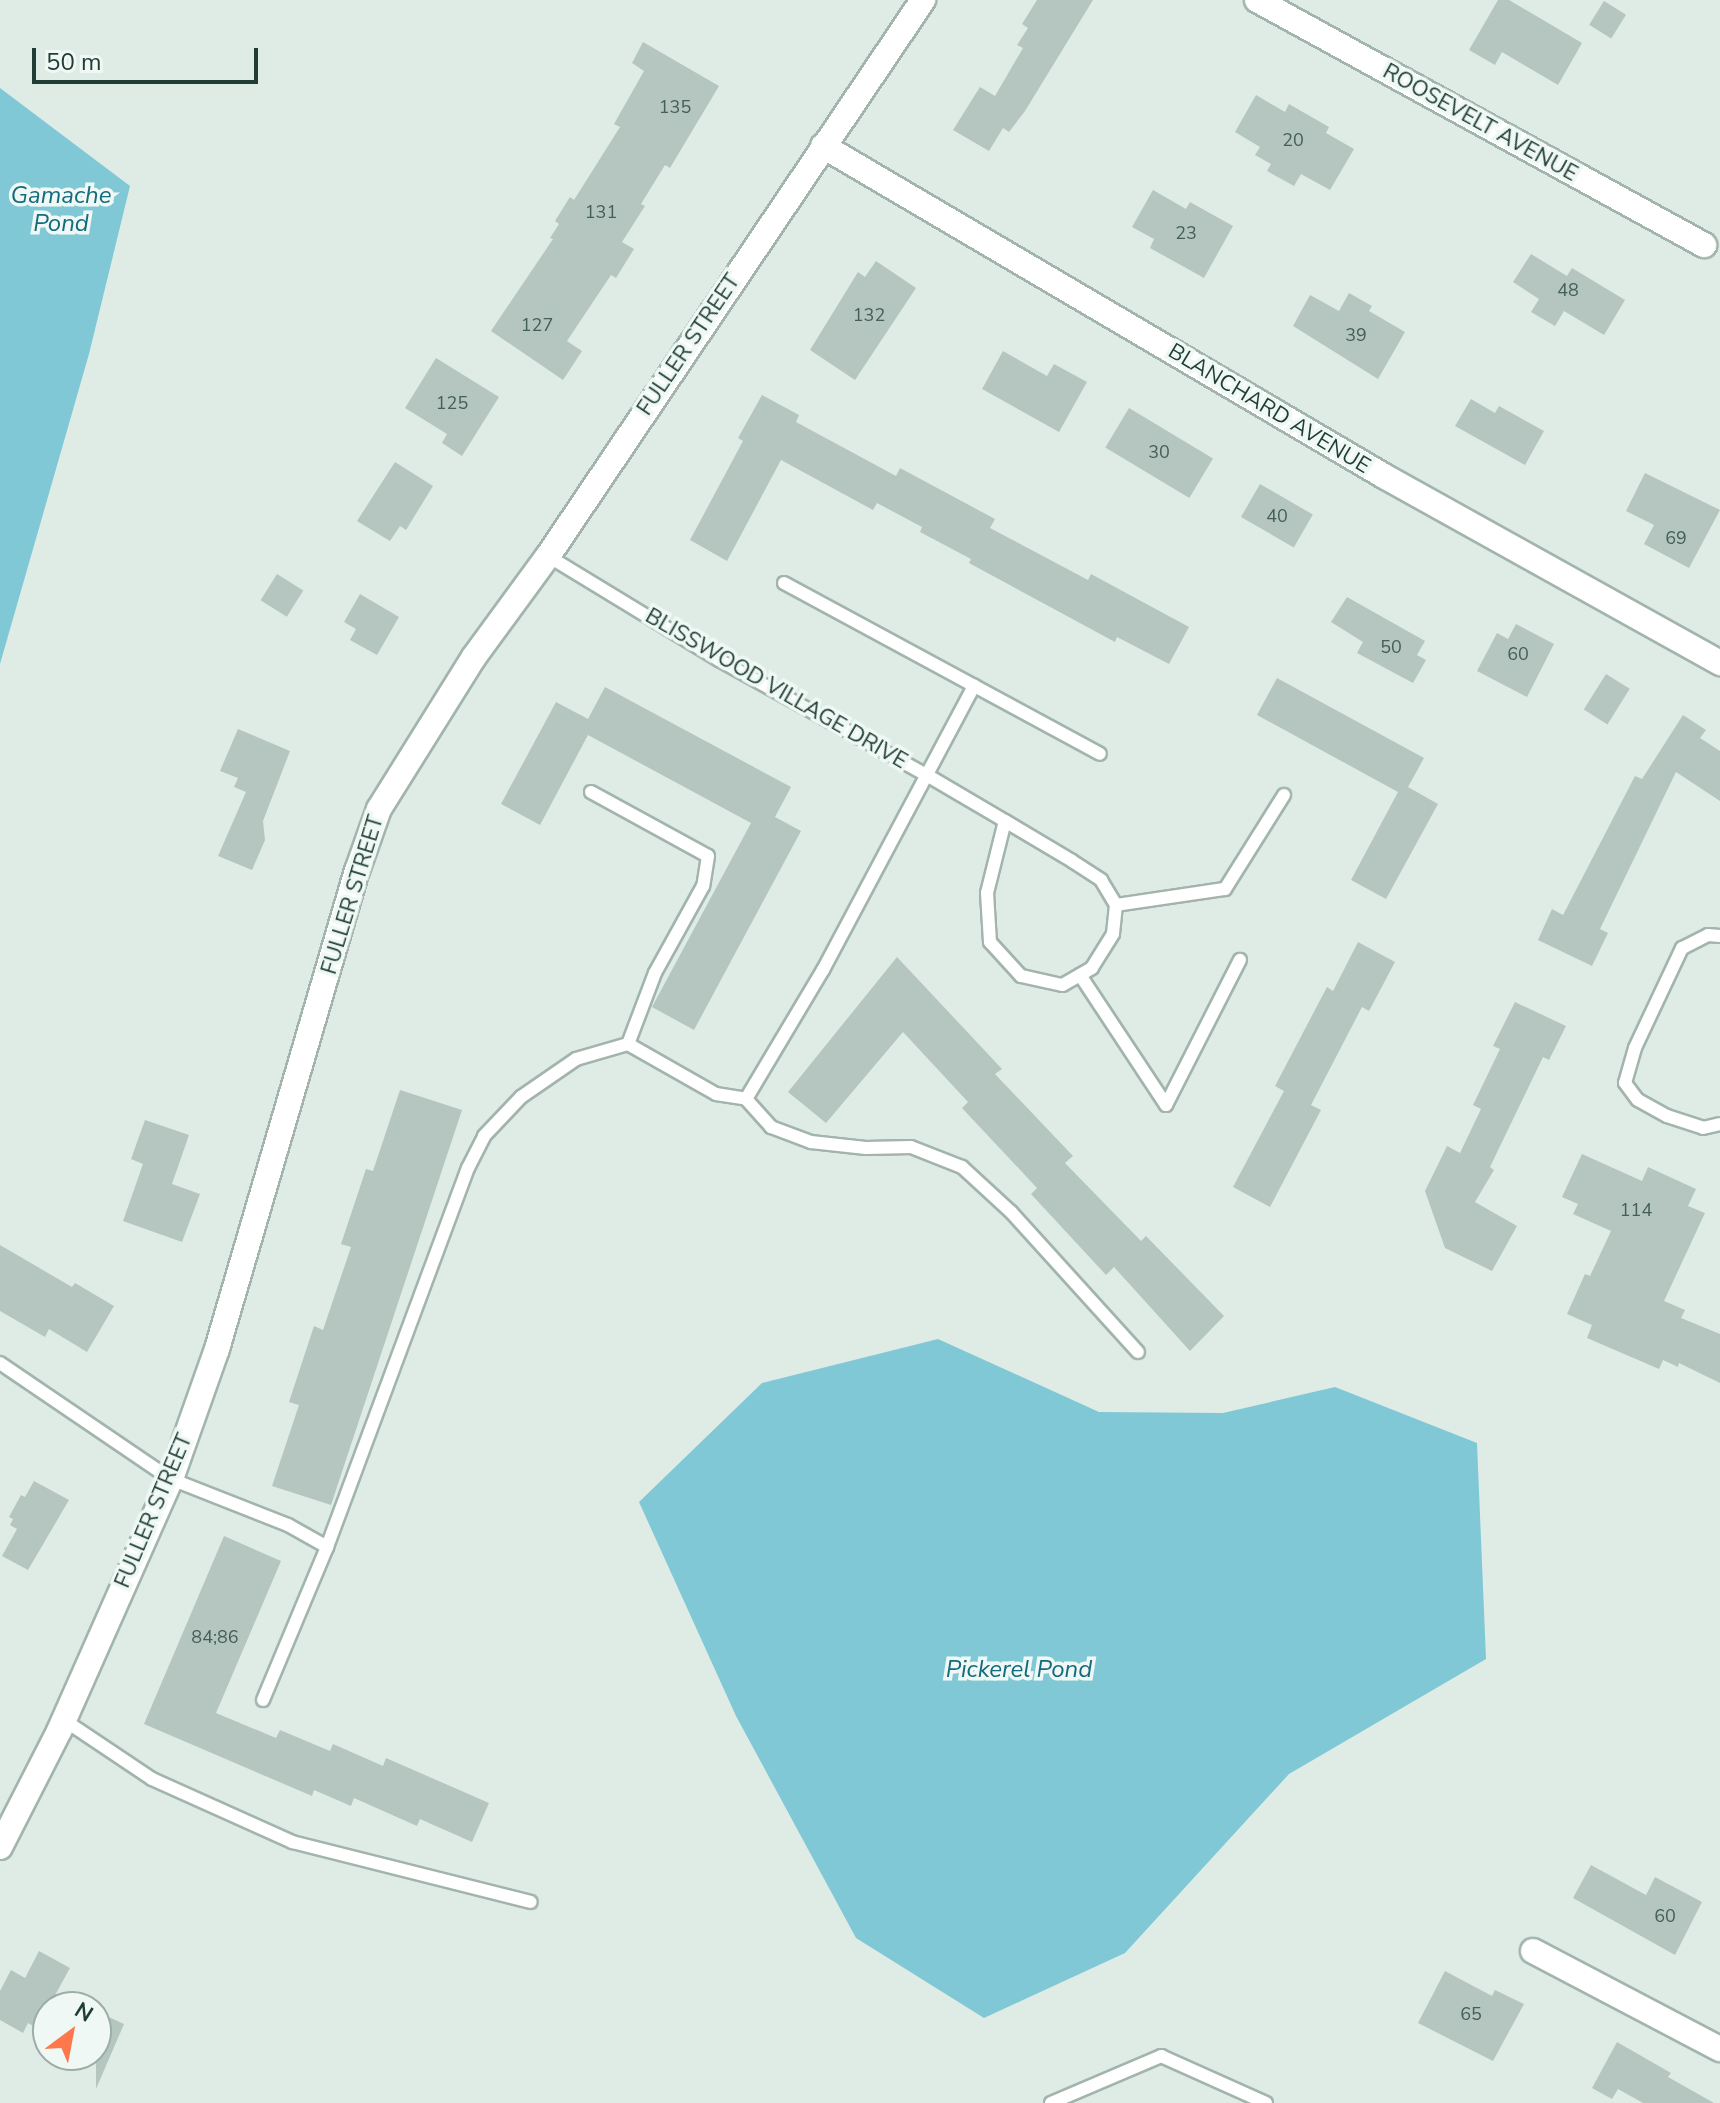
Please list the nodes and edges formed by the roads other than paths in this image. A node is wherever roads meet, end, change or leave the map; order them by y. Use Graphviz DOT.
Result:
graph roads {
  1 [pos="923,0"];
  2 [pos="1257,0"];
  3 [pos="823,146"];
  4 [pos="1704,245"];
  5 [pos="548,556"];
  6 [pos="784,583"];
  7 [pos="1720,663"];
  8 [pos="974,686"];
  9 [pos="1100,754"];
  10 [pos="925,774"];
  11 [pos="591,792"];
  12 [pos="1284,795"];
  13 [pos="1005,821"];
  14 [pos="1116,905"];
  15 [pos="1720,936"];
  16 [pos="1240,960"];
  17 [pos="1080,975"];
  18 [pos="628,1044"];
  19 [pos="746,1099"];
  20 [pos="1720,1124"];
  21 [pos="1138,1352"];
  22 [pos="0,1363"];
  23 [pos="171,1479"];
  24 [pos="327,1547"];
  25 [pos="263,1700"];
  26 [pos="64,1720"];
  27 [pos="0,1847"];
  28 [pos="531,1902"];
  29 [pos="1533,1951"];
  30 [pos="1720,2049"];
  31 [pos="1051,2103"];
  32 [pos="1266,2103"];
  1 -- 3 [label="street, FULLER STREET"];
  2 -- 4 [label="street, ROOSEVELT AVENUE"];
  3 -- 5 [label="street, FULLER STREET"];
  3 -- 7 [label="street, BLANCHARD AVENUE"];
  5 -- 10 [label="lane, BLISSWOOD VILLAGE DRIVE"];
  5 -- 23 [label="street, FULLER STREET"];
  6 -- 8 [label="lane"];
  8 -- 9 [label="lane"];
  8 -- 10 [label="lane"];
  10 -- 13 [label="lane, BLISSWOOD VILLAGE DRIVE"];
  10 -- 19 [label="lane"];
  11 -- 18 [label="lane"];
  12 -- 14 [label="lane"];
  13 -- 14 [label="lane, BLISSWOOD VILLAGE DRIVE"];
  13 -- 17 [label="lane"];
  14 -- 17 [label="lane"];
  15 -- 20 [label="lane"];
  16 -- 17 [label="lane"];
  18 -- 19 [label="lane"];
  18 -- 24 [label="lane"];
  19 -- 21 [label="lane"];
  22 -- 23 [label="lane"];
  23 -- 24 [label="lane"];
  23 -- 26 [label="street, FULLER STREET"];
  24 -- 25 [label="lane"];
  26 -- 27 [label="street, FULLER STREET"];
  26 -- 28 [label="lane"];
  29 -- 30 [label="street"];
  31 -- 32 [label="lane"];
}
